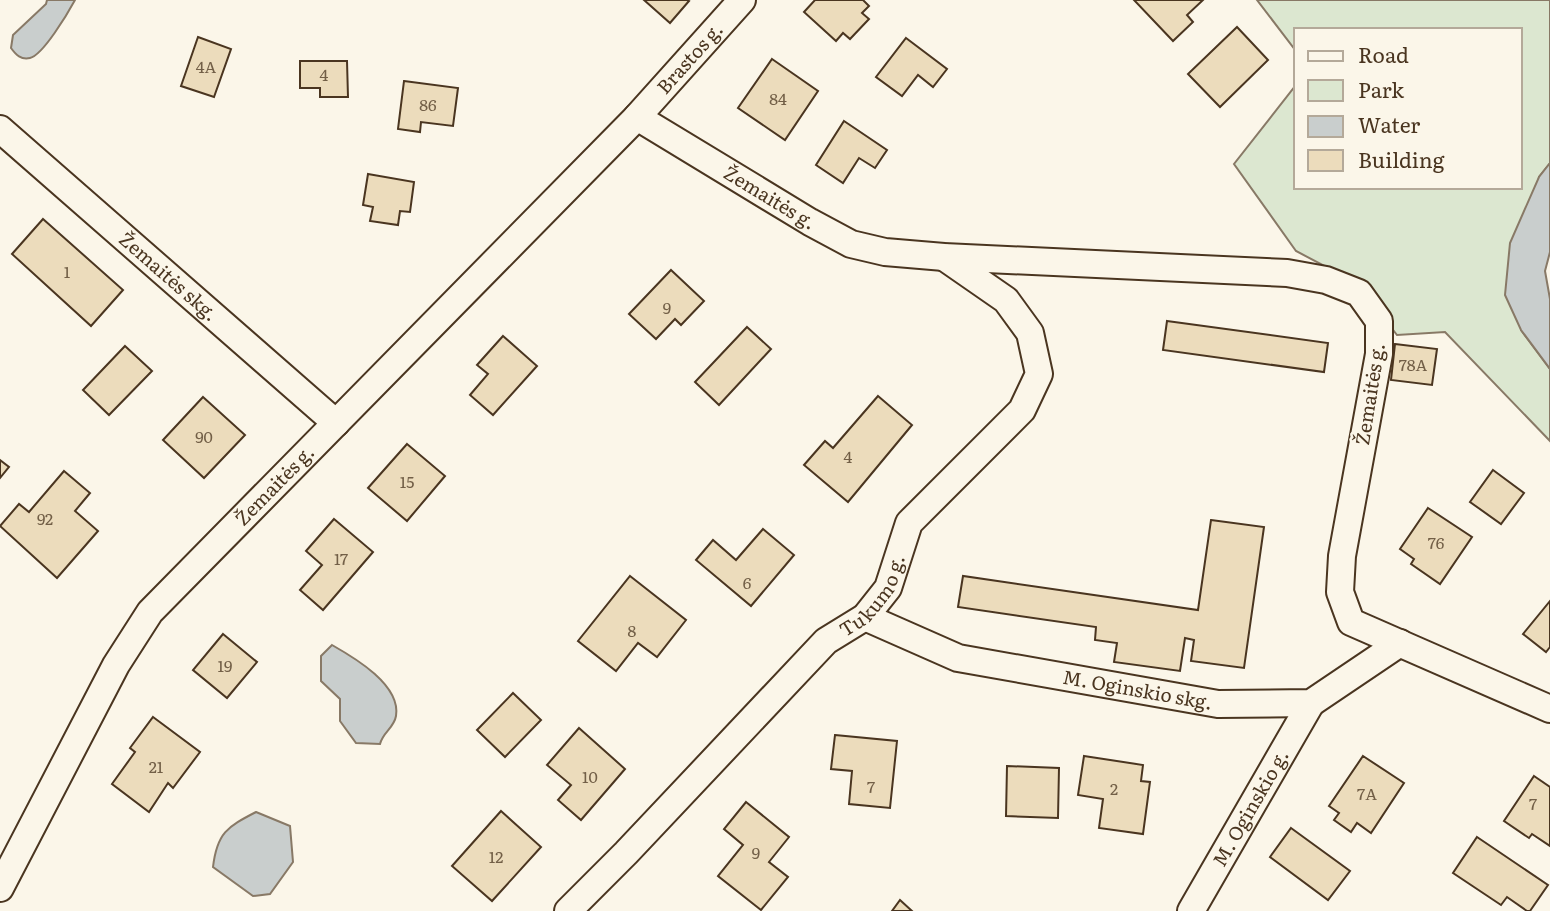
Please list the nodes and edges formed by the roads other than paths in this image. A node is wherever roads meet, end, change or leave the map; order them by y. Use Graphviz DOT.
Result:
graph roads {
  1 [pos="742,0"];
  2 [pos="637,117"];
  3 [pos="0,130"];
  4 [pos="944,257"];
  5 [pos="336,423"];
  6 [pos="865,617"];
  7 [pos="1400,643"];
  8 [pos="1311,703"];
  9 [pos="1550,709"];
  10 [pos="0,888"];
  11 [pos="568,911"];
  12 [pos="1191,911"];
  1 -- 2 [label="street, Brastos g."];
  2 -- 4 [label="street, Žemaitės g."];
  2 -- 5 [label="street, Žemaitės g."];
  3 -- 5 [label="street, Žemaitės skg."];
  4 -- 6 [label="street, Tukumo g."];
  4 -- 7 [label="street, Žemaitės g."];
  5 -- 10 [label="street, Žemaitės g."];
  6 -- 8 [label="street, M. Oginskio skg."];
  6 -- 11 [label="street, Tukumo g."];
  7 -- 8 [label="street"];
  7 -- 9 [label="street, Žemaitės g."];
  8 -- 12 [label="street, M. Oginskio g."];
}
